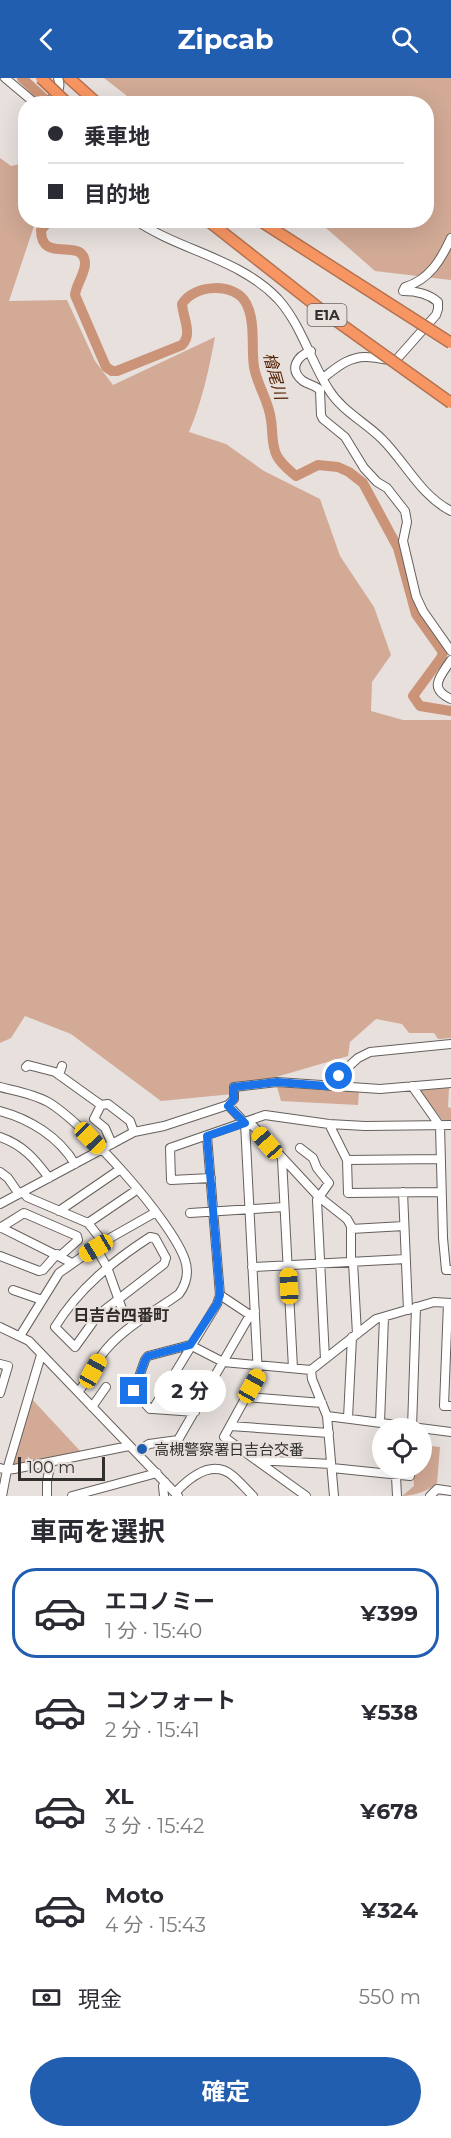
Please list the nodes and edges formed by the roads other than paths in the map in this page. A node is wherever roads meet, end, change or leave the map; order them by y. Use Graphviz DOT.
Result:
graph roads {
  1 [pos="5,78"];
  2 [pos="41,78"];
  3 [pos="58,78"];
  4 [pos="69,78"];
  5 [pos="26,96"];
  6 [pos="55,96"];
  7 [pos="60,96"];
  8 [pos="89,96"];
  9 [pos="148,228"];
  10 [pos="217,228"];
  11 [pos="271,228"];
  12 [pos="451,238"];
  13 [pos="451,343"];
  14 [pos="311,351"];
  15 [pos="323,378"];
  16 [pos="451,403"];
  17 [pos="451,511"];
  18 [pos="451,651"];
  19 [pos="451,660"];
  20 [pos="451,699"];
  21 [pos="451,1044"];
  22 [pos="62,1066"];
  23 [pos="26,1067"];
  24 [pos="59,1075"];
  25 [pos="451,1083"];
  26 [pos="327,1086"];
  27 [pos="412,1086"];
  28 [pos="0,1087"];
  29 [pos="101,1105"];
  30 [pos="228,1106"];
  31 [pos="0,1112"];
  32 [pos="245,1123"];
  33 [pos="329,1124"];
  34 [pos="451,1125"];
  35 [pos="440,1126"];
  36 [pos="134,1132"];
  37 [pos="207,1136"];
  38 [pos="0,1137"];
  39 [pos="112,1144"];
  40 [pos="304,1148"];
  41 [pos="101,1150"];
  42 [pos="282,1159"];
  43 [pos="441,1159"];
  44 [pos="347,1160"];
  45 [pos="75,1164"];
  46 [pos="119,1170"];
  47 [pos="0,1172"];
  48 [pos="49,1178"];
  49 [pos="211,1178"];
  50 [pos="138,1189"];
  51 [pos="403,1192"];
  52 [pos="441,1192"];
  53 [pos="21,1193"];
  54 [pos="318,1196"];
  55 [pos="0,1204"];
  56 [pos="285,1207"];
  57 [pos="249,1209"];
  58 [pos="59,1210"];
  59 [pos="214,1211"];
  60 [pos="156,1212"];
  61 [pos="190,1213"];
  62 [pos="88,1223"];
  63 [pos="404,1226"];
  64 [pos="0,1227"];
  65 [pos="351,1229"];
  66 [pos="447,1238"];
  67 [pos="103,1242"];
  68 [pos="96,1248"];
  69 [pos="59,1255"];
  70 [pos="0,1256"];
  71 [pos="405,1259"];
  72 [pos="352,1262"];
  73 [pos="72,1263"];
  74 [pos="320,1263"];
  75 [pos="288,1265"];
  76 [pos="252,1266"];
  77 [pos="107,1267"];
  78 [pos="451,1270"];
  79 [pos="14,1290"];
  80 [pos="220,1295"];
  81 [pos="118,1298"];
  82 [pos="42,1300"];
  83 [pos="449,1303"];
  84 [pos="412,1308"];
  85 [pos="253,1313"];
  86 [pos="384,1317"];
  87 [pos="134,1324"];
  88 [pos="0,1327"];
  89 [pos="20,1336"];
  90 [pos="354,1336"];
  91 [pos="190,1345"];
  92 [pos="41,1355"];
  93 [pos="325,1359"];
  94 [pos="223,1362"];
  95 [pos="0,1364"];
  96 [pos="258,1365"];
  97 [pos="293,1368"];
  98 [pos="311,1370"];
  99 [pos="106,1387"];
  100 [pos="78,1392"];
  101 [pos="0,1393"];
  102 [pos="246,1397"];
  103 [pos="322,1402"];
  104 [pos="451,1406"];
  105 [pos="92,1407"];
  106 [pos="153,1409"];
  107 [pos="195,1412"];
  108 [pos="327,1416"];
  109 [pos="348,1418"];
  110 [pos="380,1418"];
  111 [pos="412,1418"];
  112 [pos="372,1421"];
  113 [pos="230,1426"];
  114 [pos="432,1430"];
  115 [pos="451,1432"];
  116 [pos="329,1433"];
  117 [pos="129,1446"];
  118 [pos="136,1452"];
  119 [pos="254,1460"];
  120 [pos="51,1462"];
  121 [pos="332,1466"];
  122 [pos="3,1469"];
  123 [pos="372,1472"];
  124 [pos="157,1473"];
  125 [pos="396,1478"];
  126 [pos="165,1482"];
  127 [pos="241,1484"];
  128 [pos="451,1491"];
  129 [pos="176,1494"];
  130 [pos="2,1496"];
  131 [pos="47,1496"];
  132 [pos="72,1496"];
  133 [pos="164,1496"];
  134 [pos="244,1496"];
  135 [pos="253,1496"];
  136 [pos="306,1496"];
  137 [pos="334,1496"];
  138 [pos="398,1496"];
  139 [pos="430,1496"];
  1 -- 5 [label="street"];
  2 -- 7 [label="highway, bridge"];
  3 -- 6 [label="street"];
  4 -- 8 [label="highway"];
  9 -- 14 [label="street"];
  10 -- 16 [label="highway, E1A, bridge"];
  11 -- 13 [label="highway, bridge"];
  12 -- 15 [label="street"];
  14 -- 15 [label="street"];
  14 -- 18 [label="street"];
  15 -- 17 [label="street"];
  19 -- 20 [label="street"];
  21 -- 26 [label="street"];
  22 -- 24 [label="street"];
  23 -- 24 [label="street"];
  24 -- 29 [label="street"];
  25 -- 27 [label="street"];
  26 -- 27 [label="street"];
  26 -- 30 [label="street"];
  27 -- 35 [label="street"];
  28 -- 41 [label="street"];
  29 -- 36 [label="street"];
  29 -- 39 [label="street"];
  30 -- 32 [label="street"];
  30 -- 36 [label="street"];
  31 -- 45 [label="street"];
  32 -- 33 [label="street"];
  32 -- 37 [label="street"];
  32 -- 42 [label="street"];
  32 -- 57 [label="street"];
  33 -- 35 [label="street"];
  33 -- 44 [label="street"];
  34 -- 35 [label="street"];
  35 -- 43 [label="street"];
  36 -- 39 [label="street"];
  37 -- 49 [label="street"];
  37 -- 49 [label="street"];
  38 -- 48 [label="street"];
  39 -- 41 [label="street"];
  40 -- 54 [label="street"];
  41 -- 45 [label="street"];
  41 -- 46 [label="street"];
  42 -- 54 [label="street"];
  42 -- 56 [label="street"];
  43 -- 44 [label="street"];
  43 -- 52 [label="street"];
  44 -- 51 [label="street"];
  45 -- 48 [label="street"];
  46 -- 50 [label="street"];
  46 -- 58 [label="street"];
  47 -- 53 [label="street"];
  48 -- 53 [label="street"];
  49 -- 59 [label="street"];
  50 -- 60 [label="street"];
  50 -- 62 [label="street"];
  51 -- 52 [label="street"];
  51 -- 63 [label="street"];
  52 -- 66 [label="street"];
  53 -- 55 [label="street"];
  53 -- 58 [label="street"];
  54 -- 65 [label="street"];
  54 -- 74 [label="street"];
  56 -- 57 [label="street"];
  56 -- 75 [label="street"];
  57 -- 59 [label="street"];
  57 -- 76 [label="street"];
  58 -- 62 [label="street"];
  59 -- 61 [label="street"];
  59 -- 80 [label="street"];
  60 -- 67 [label="street"];
  60 -- 87 [label="street"];
  62 -- 67 [label="street"];
  63 -- 65 [label="street"];
  63 -- 71 [label="street"];
  64 -- 69 [label="street"];
  64 -- 69 [label="street"];
  65 -- 72 [label="street"];
  66 -- 78 [label="street"];
  67 -- 68 [label="street"];
  68 -- 73 [label="street"];
  68 -- 77 [label="street"];
  69 -- 70 [label="street"];
  69 -- 73 [label="street"];
  71 -- 72 [label="street"];
  71 -- 84 [label="street"];
  72 -- 74 [label="street"];
  72 -- 90 [label="street"];
  73 -- 82 [label="street"];
  74 -- 75 [label="street"];
  74 -- 93 [label="street"];
  75 -- 76 [label="street"];
  75 -- 97 [label="street"];
  76 -- 85 [label="street"];
  77 -- 81 [label="street"];
  77 -- 81 [label="street"];
  77 -- 81 [label="street"];
  79 -- 82 [label="street"];
  80 -- 85 [label="street"];
  80 -- 91 [label="street"];
  81 -- 87 [label="street"];
  82 -- 89 [label="street"];
  83 -- 84 [label="street"];
  83 -- 104 [label="street"];
  84 -- 86 [label="street"];
  84 -- 111 [label="street"];
  85 -- 94 [label="street"];
  85 -- 96 [label="street"];
  86 -- 90 [label="street"];
  86 -- 110 [label="street"];
  87 -- 100 [label="street"];
  88 -- 89 [label="street"];
  89 -- 92 [label="street"];
  90 -- 93 [label="street"];
  90 -- 109 [label="street"];
  91 -- 94 [label="street"];
  91 -- 106 [label="street"];
  91 -- 106 [label="street"];
  92 -- 100 [label="street"];
  92 -- 122 [label="street"];
  93 -- 98 [label="street"];
  94 -- 96 [label="street"];
  94 -- 107 [label="street"];
  95 -- 101 [label="street"];
  96 -- 97 [label="street"];
  96 -- 102 [label="street"];
  97 -- 98 [label="street"];
  98 -- 103 [label="street"];
  99 -- 105 [label="street"];
  100 -- 105 [label="street"];
  102 -- 103 [label="street"];
  102 -- 113 [label="street"];
  103 -- 108 [label="street"];
  105 -- 117 [label="street"];
  106 -- 107 [label="street"];
  107 -- 118 [label="street"];
  108 -- 109 [label="street"];
  108 -- 116 [label="street"];
  109 -- 112 [label="street"];
  113 -- 116 [label="street"];
  113 -- 119 [label="street"];
  114 -- 115 [label="street"];
  116 -- 121 [label="street"];
  117 -- 118 [label="street"];
  117 -- 120 [label="street"];
  118 -- 124 [label="street"];
  119 -- 121 [label="street"];
  119 -- 136 [label="street"];
  120 -- 122 [label="street"];
  120 -- 131 [label="street"];
  121 -- 123 [label="street"];
  121 -- 137 [label="street"];
  122 -- 130 [label="street"];
  124 -- 126 [label="street"];
  124 -- 132 [label="street"];
  125 -- 138 [label="street"];
  126 -- 129 [label="street"];
  126 -- 133 [label="street"];
  127 -- 129 [label="street"];
  127 -- 134 [label="street"];
  127 -- 135 [label="street"];
  128 -- 139 [label="street"];
}
